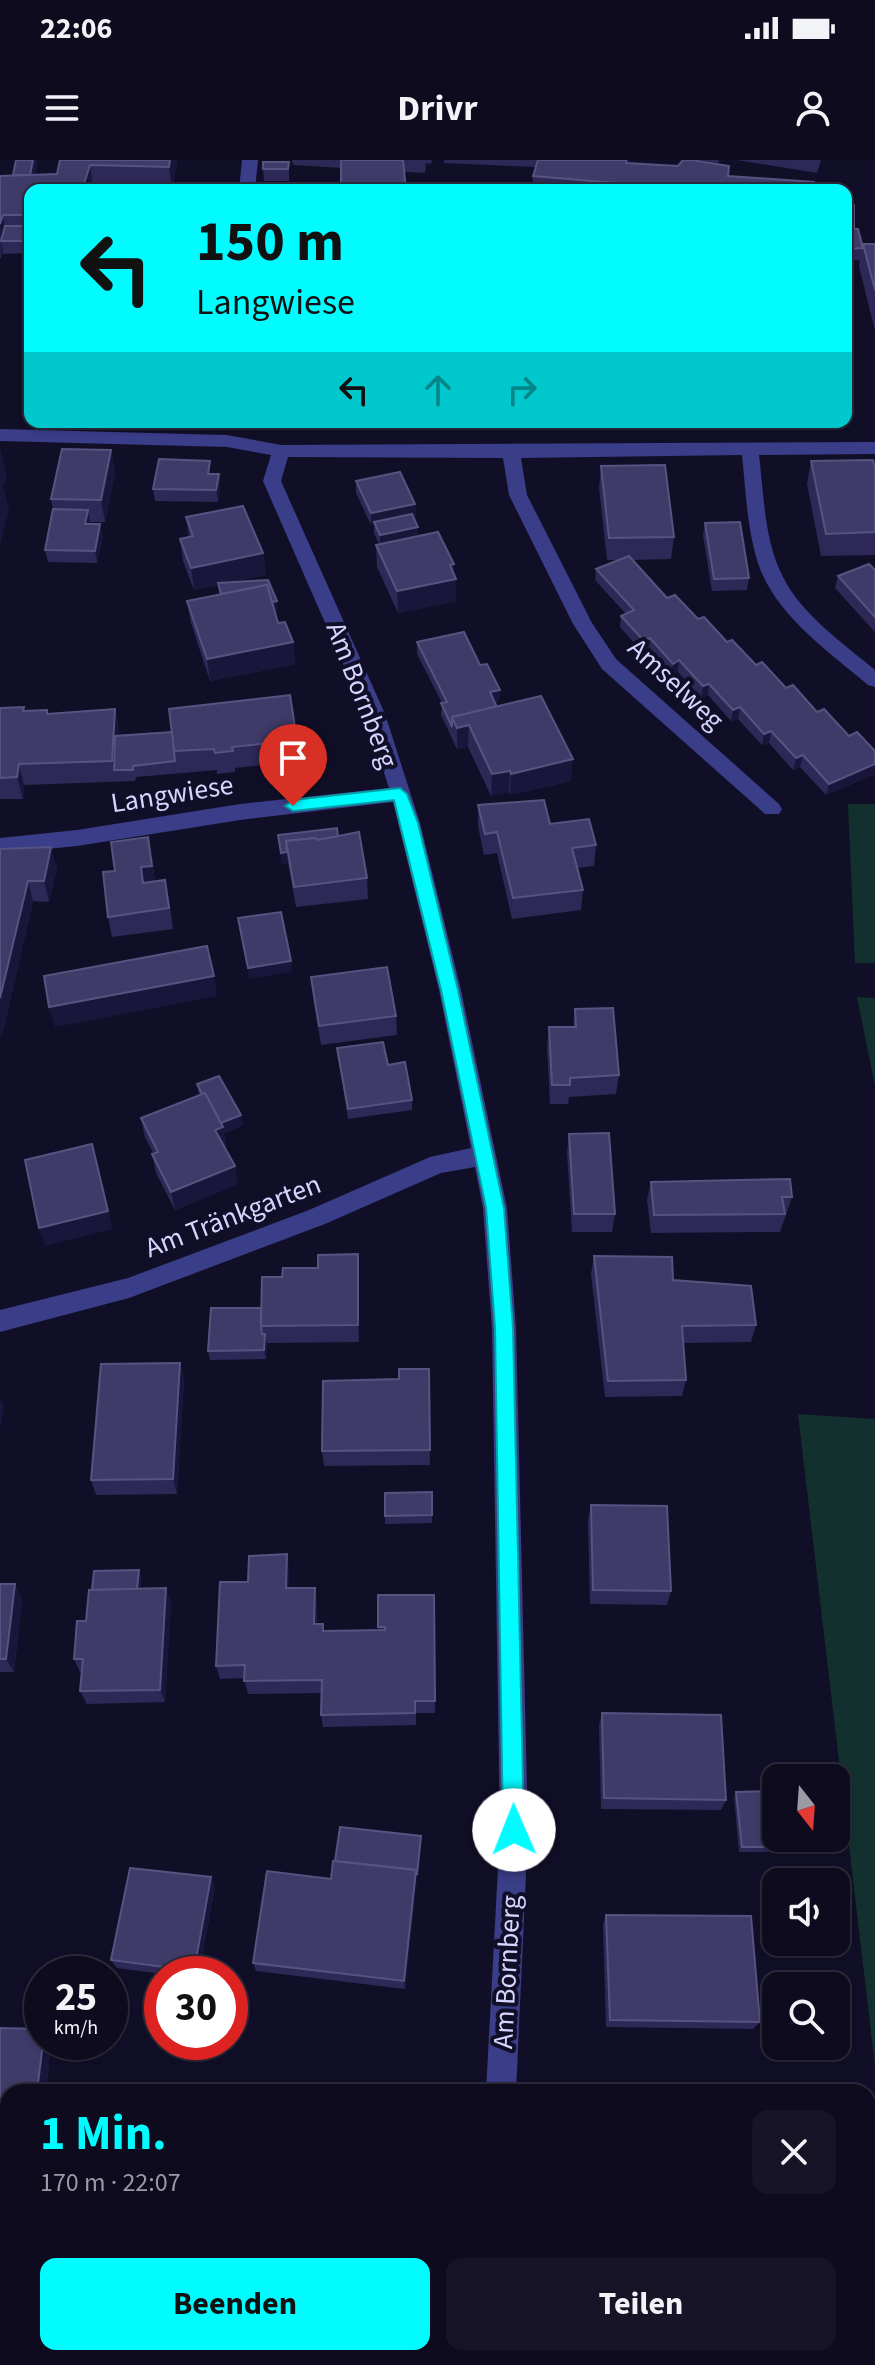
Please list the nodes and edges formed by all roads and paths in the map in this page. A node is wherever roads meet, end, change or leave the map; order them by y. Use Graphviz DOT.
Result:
graph roads {
  1 [pos="250,160"];
  2 [pos="248,184"];
  3 [pos="227,428"];
  4 [pos="0,435"];
  5 [pos="227,441"];
  6 [pos="875,448"];
  7 [pos="750,450"];
  8 [pos="281,451"];
  9 [pos="511,452"];
  10 [pos="875,680"];
  11 [pos="400,794"];
  12 [pos="772,809"];
  13 [pos="0,846"];
  14 [pos="483,1156"];
  15 [pos="0,1321"];
  16 [pos="501,2084"];
  1 -- 2 [label="street"];
  3 -- 5 [label="street"];
  4 -- 5 [label="street"];
  5 -- 8 [label="street"];
  6 -- 7 [label="street"];
  7 -- 9 [label="street"];
  7 -- 10 [label="street"];
  8 -- 9 [label="street"];
  8 -- 11 [label="street, Am Bornberg"];
  9 -- 12 [label="street, Amselweg"];
  11 -- 13 [label="street, Langwiese"];
  11 -- 14 [label="street, Am Bornberg"];
  14 -- 15 [label="street, Am Tränkgarten"];
  14 -- 16 [label="street, Am Bornberg"];
}
